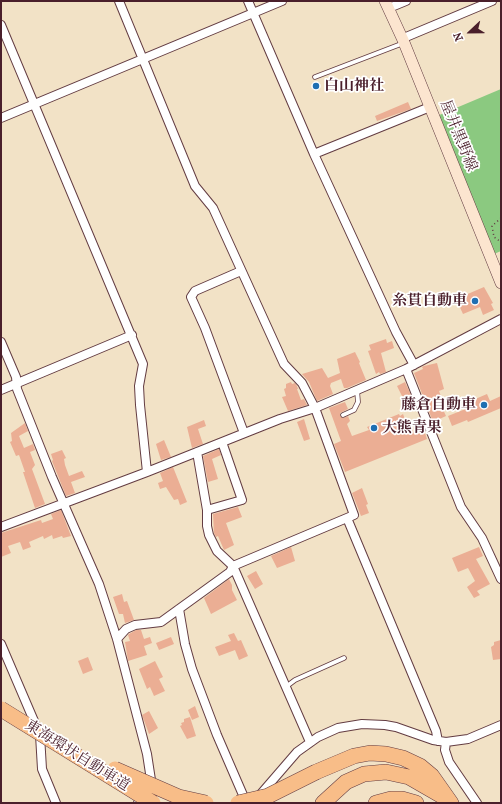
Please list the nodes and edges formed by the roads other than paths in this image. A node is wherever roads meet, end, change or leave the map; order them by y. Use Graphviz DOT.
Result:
graph roads {
  1 [pos="119,1"];
  2 [pos="248,1"];
  3 [pos="282,1"];
  4 [pos="406,1"];
  5 [pos="492,1"];
  6 [pos="387,5"];
  7 [pos="252,13"];
  8 [pos="1,25"];
  9 [pos="403,40"];
  10 [pos="143,59"];
  11 [pos="315,77"];
  12 [pos="35,104"];
  13 [pos="430,107"];
  14 [pos="1,118"];
  15 [pos="314,154"];
  16 [pos="241,271"];
  17 [pos="501,283"];
  18 [pos="501,319"];
  19 [pos="132,335"];
  20 [pos="1,342"];
  21 [pos="414,365"];
  22 [pos="406,369"];
  23 [pos="17,384"];
  24 [pos="1,390"];
  25 [pos="357,390"];
  26 [pos="315,408"];
  27 [pos="343,415"];
  28 [pos="244,433"];
  29 [pos="222,442"];
  30 [pos="197,452"];
  31 [pos="148,472"];
  32 [pos="63,503"];
  33 [pos="207,510"];
  34 [pos="347,518"];
  35 [pos="1,527"];
  36 [pos="233,566"];
  37 [pos="501,579"];
  38 [pos="179,609"];
  39 [pos="117,639"];
  40 [pos="1,644"];
  41 [pos="344,658"];
  42 [pos="287,686"];
  43 [pos="1,709"];
  44 [pos="1,720"];
  45 [pos="501,725"];
  46 [pos="42,734"];
  47 [pos="310,742"];
  48 [pos="442,742"];
  49 [pos="56,803"];
  50 [pos="136,803"];
  51 [pos="154,803"];
  52 [pos="206,803"];
  53 [pos="238,803"];
  54 [pos="244,803"];
  55 [pos="253,803"];
  56 [pos="323,803"];
  57 [pos="332,803"];
  58 [pos="376,803"];
  59 [pos="416,803"];
  60 [pos="436,803"];
  61 [pos="450,803"];
  62 [pos="477,803"];
  1 -- 10 [label="street"];
  2 -- 7 [label="street"];
  3 -- 7 [label="street"];
  4 -- 6 [label="street"];
  5 -- 9 [label="street"];
  6 -- 9 [label="main road, 屋井黒野線"];
  7 -- 10 [label="street"];
  7 -- 15 [label="street"];
  8 -- 12 [label="street"];
  9 -- 11 [label="lane"];
  9 -- 13 [label="main road, 屋井黒野線"];
  10 -- 12 [label="street"];
  10 -- 16 [label="street"];
  12 -- 14 [label="street"];
  12 -- 19 [label="street"];
  13 -- 15 [label="street"];
  13 -- 17 [label="main road, 屋井黒野線"];
  15 -- 21 [label="street"];
  16 -- 26 [label="street"];
  16 -- 28 [label="street"];
  18 -- 21 [label="street"];
  19 -- 23 [label="street"];
  19 -- 31 [label="street"];
  20 -- 23 [label="street"];
  21 -- 22 [label="street"];
  22 -- 25 [label="street"];
  22 -- 37 [label="street"];
  23 -- 24 [label="street"];
  23 -- 32 [label="street"];
  25 -- 26 [label="street"];
  25 -- 27 [label="lane"];
  26 -- 28 [label="street"];
  26 -- 34 [label="street"];
  28 -- 29 [label="street"];
  29 -- 30 [label="street"];
  29 -- 33 [label="street"];
  30 -- 31 [label="street"];
  30 -- 33 [label="street"];
  31 -- 32 [label="street"];
  32 -- 35 [label="street"];
  32 -- 39 [label="street"];
  33 -- 36 [label="street"];
  34 -- 36 [label="street"];
  34 -- 48 [label="street"];
  36 -- 38 [label="street"];
  36 -- 42 [label="street"];
  38 -- 39 [label="street"];
  38 -- 54 [label="street"];
  39 -- 50 [label="street"];
  40 -- 49 [label="street"];
  41 -- 42 [label="lane"];
  42 -- 47 [label="street"];
  43 -- 46 [label="highway, 東海環状自動車道, bridge"];
  44 -- 50 [label="highway, 東海環状自動車道"];
  45 -- 48 [label="street"];
  46 -- 51 [label="highway, 東海環状自動車道, bridge"];
  46 -- 52 [label="highway, bridge"];
  47 -- 48 [label="street"];
  47 -- 55 [label="street"];
  48 -- 62 [label="street"];
  53 -- 61 [label="highway, bridge"];
  56 -- 61 [label="highway"];
  57 -- 60 [label="highway"];
  58 -- 59 [label="highway"];
}
